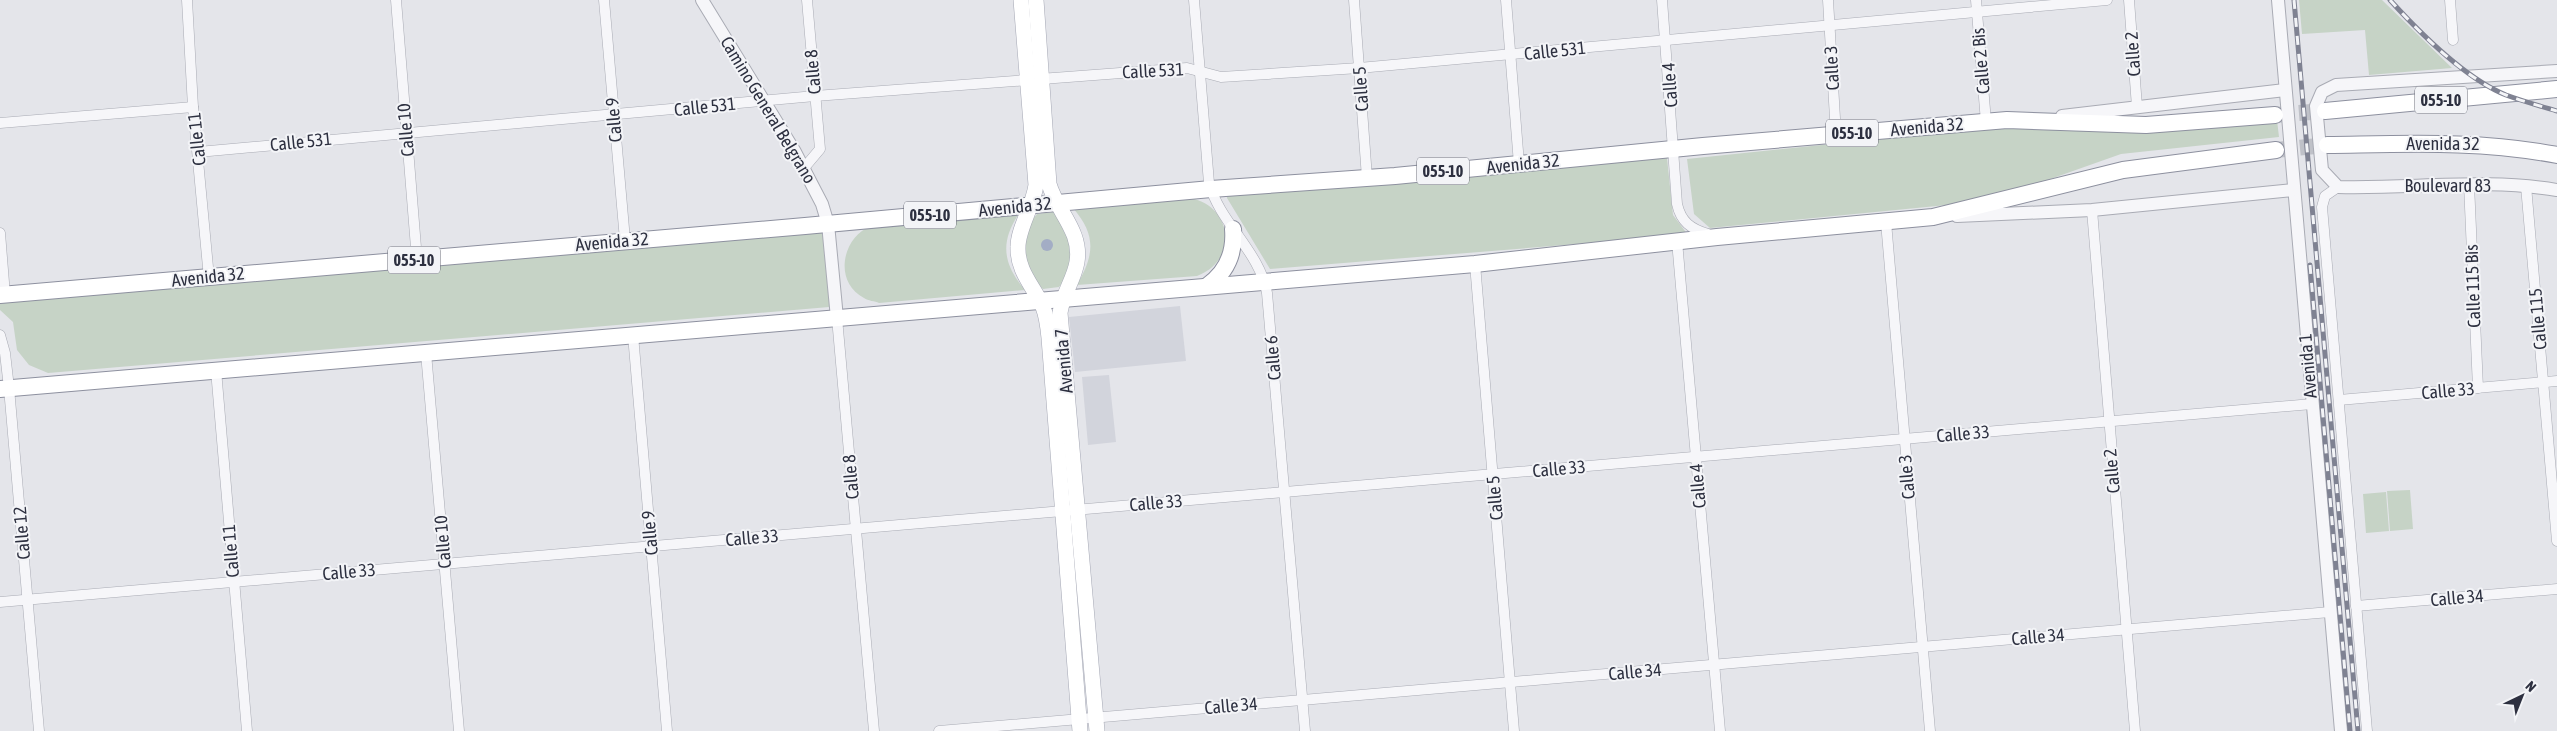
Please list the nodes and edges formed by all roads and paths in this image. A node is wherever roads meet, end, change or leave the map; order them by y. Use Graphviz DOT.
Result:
graph roads {
  1 [pos="187,0"];
  2 [pos="396,0"];
  3 [pos="604,0"];
  4 [pos="702,0"];
  5 [pos="807,0"];
  6 [pos="1021,0"];
  7 [pos="1036,0"];
  8 [pos="1194,0"];
  9 [pos="1354,0"];
  10 [pos="1506,0"];
  11 [pos="1662,0"];
  12 [pos="1828,0"];
  13 [pos="2107,0"];
  14 [pos="2129,0"];
  15 [pos="2278,0"];
  16 [pos="2450,0"];
  17 [pos="1977,5"];
  18 [pos="1830,24"];
  19 [pos="1666,40"];
  20 [pos="2453,40"];
  21 [pos="1511,55"];
  22 [pos="1359,68"];
  23 [pos="1199,71"];
  24 [pos="2557,71"];
  25 [pos="1035,79"];
  26 [pos="2557,89"];
  27 [pos="2285,90"];
  28 [pos="815,96"];
  29 [pos="763,101"];
  30 [pos="193,107"];
  31 [pos="2137,107"];
  32 [pos="2326,111"];
  33 [pos="2275,115"];
  34 [pos="614,116"];
  35 [pos="2031,120"];
  36 [pos="1986,122"];
  37 [pos="0,123"];
  38 [pos="406,132"];
  39 [pos="1836,135"];
  40 [pos="2327,145"];
  41 [pos="1674,150"];
  42 [pos="2276,150"];
  43 [pos="198,152"];
  44 [pos="2557,155"];
  45 [pos="1519,164"];
  46 [pos="804,168"];
  47 [pos="1367,178"];
  48 [pos="2469,184"];
  49 [pos="2526,186"];
  50 [pos="2338,187"];
  51 [pos="1211,189"];
  52 [pos="2293,190"];
  53 [pos="2557,190"];
  54 [pos="1056,203"];
  55 [pos="1032,205"];
  56 [pos="2092,210"];
  57 [pos="1933,217"];
  58 [pos="1886,222"];
  59 [pos="828,224"];
  60 [pos="1233,229"];
  61 [pos="0,234"];
  62 [pos="1717,237"];
  63 [pos="625,240"];
  64 [pos="1677,241"];
  65 [pos="417,260"];
  66 [pos="1475,264"];
  67 [pos="209,278"];
  68 [pos="1264,282"];
  69 [pos="1207,286"];
  70 [pos="3,295"];
  71 [pos="1064,298"];
  72 [pos="1039,300"];
  73 [pos="837,318"];
  74 [pos="0,335"];
  75 [pos="633,335"];
  76 [pos="426,353"];
  77 [pos="216,370"];
  78 [pos="2557,381"];
  79 [pos="2543,382"];
  80 [pos="5,388"];
  81 [pos="2478,388"];
  82 [pos="2339,400"];
  83 [pos="2312,404"];
  84 [pos="2108,422"];
  85 [pos="1904,439"];
  86 [pos="1696,457"];
  87 [pos="1493,474"];
  88 [pos="1284,492"];
  89 [pos="1070,511"];
  90 [pos="856,529"];
  91 [pos="2557,541"];
  92 [pos="651,546"];
  93 [pos="444,564"];
  94 [pos="234,582"];
  95 [pos="2557,589"];
  96 [pos="28,600"];
  97 [pos="0,602"];
  98 [pos="2356,606"];
  99 [pos="2330,612"];
  100 [pos="2126,630"];
  101 [pos="1922,647"];
  102 [pos="1714,665"];
  103 [pos="1510,682"];
  104 [pos="1302,700"];
  105 [pos="1096,724"];
  106 [pos="1079,725"];
  107 [pos="39,731"];
  108 [pos="247,731"];
  109 [pos="459,731"];
  110 [pos="667,731"];
  111 [pos="874,731"];
  112 [pos="939,731"];
  113 [pos="1305,731"];
  114 [pos="1514,731"];
  115 [pos="1720,731"];
  116 [pos="1930,731"];
  117 [pos="2135,731"];
  118 [pos="2341,731"];
  119 [pos="2367,731"];
  1 -- 30 [label="street, Calle 11"];
  2 -- 38 [label="street, Calle 10"];
  3 -- 34 [label="street, Calle 9"];
  4 -- 29 [label="street, Camino General Belgrano"];
  5 -- 28 [label="street, Calle 8"];
  6 -- 25 [label="main road, Avenida 7"];
  7 -- 25 [label="main road, Avenida 7"];
  8 -- 23 [label="street, Calle 6"];
  9 -- 22 [label="street, Calle 5"];
  10 -- 21 [label="street"];
  11 -- 19 [label="street, Calle 4"];
  12 -- 18 [label="street, Calle 3"];
  13 -- 17 [label="street, Calle 531"];
  14 -- 31 [label="street, Calle 2"];
  15 -- 27 [label="street, Avenida 1"];
  16 -- 20 [label="street"];
  17 -- 18 [label="street, Calle 531"];
  17 -- 36 [label="street, Calle 2 Bis"];
  18 -- 19 [label="street, Calle 531"];
  18 -- 39 [label="street, Calle 3"];
  19 -- 21 [label="street, Calle 531"];
  19 -- 41 [label="street, Calle 4"];
  21 -- 22 [label="street, Calle 531"];
  21 -- 45 [label="street"];
  22 -- 23 [label="street, Calle 531"];
  22 -- 47 [label="street, Calle 5"];
  23 -- 25 [label="street, Calle 531"];
  23 -- 51 [label="street, Calle 6"];
  24 -- 50 [label="street"];
  25 -- 28 [label="street, Calle 531"];
  25 -- 54 [label="main road, Avenida 7"];
  25 -- 55 [label="main road, Avenida 7"];
  26 -- 32 [label="highway, 055-10"];
  27 -- 31 [label="street, Avenida 32"];
  27 -- 52 [label="street, Avenida 1"];
  28 -- 29 [label="street, Calle 531"];
  28 -- 46 [label="street, Calle 8"];
  29 -- 34 [label="street, Calle 531"];
  29 -- 46 [label="street, Camino General Belgrano"];
  30 -- 37 [label="street"];
  30 -- 43 [label="street, Calle 11"];
  31 -- 35 [label="street, Avenida 32"];
  33 -- 35 [label="highway, Avenida 32 / 055-10"];
  34 -- 38 [label="street, Calle 531"];
  34 -- 63 [label="street, Calle 9"];
  35 -- 36 [label="highway, Avenida 32 / 055-10"];
  36 -- 39 [label="highway, Avenida 32 / 055-10"];
  38 -- 43 [label="street, Calle 531"];
  38 -- 65 [label="street, Calle 10"];
  39 -- 41 [label="highway, Avenida 32 / 055-10"];
  40 -- 44 [label="highway, Avenida 32"];
  41 -- 45 [label="highway, Avenida 32 / 055-10"];
  41 -- 62 [label="street, Calle 4"];
  42 -- 57 [label="highway"];
  43 -- 67 [label="street, Calle 11"];
  45 -- 47 [label="highway, Avenida 32 / 055-10"];
  46 -- 59 [label="street, Camino General Belgrano"];
  47 -- 51 [label="highway, Avenida 32 / 055-10"];
  48 -- 49 [label="street, Boulevard 83"];
  48 -- 50 [label="street, Boulevard 83"];
  48 -- 81 [label="street, Calle 115 Bis"];
  49 -- 53 [label="street, Boulevard 83"];
  49 -- 79 [label="street, Calle 115"];
  50 -- 82 [label="street, Avenida 1"];
  51 -- 54 [label="highway, Avenida 32 / 055-10"];
  51 -- 60 [label="street, Calle 6"];
  52 -- 56 [label="street"];
  52 -- 83 [label="street, Avenida 1"];
  54 -- 55 [label="highway, Avenida 32 / 055-10"];
  54 -- 71 [label="main road, Avenida 7"];
  55 -- 59 [label="highway, Avenida 32 / 055-10"];
  55 -- 72 [label="main road, Avenida 7"];
  56 -- 57 [label="street"];
  56 -- 84 [label="street, Calle 2"];
  57 -- 58 [label="highway"];
  58 -- 62 [label="highway"];
  58 -- 85 [label="street, Calle 3"];
  59 -- 63 [label="highway, Avenida 32 / 055-10"];
  59 -- 73 [label="street, Calle 8"];
  60 -- 68 [label="street, Calle 6"];
  60 -- 69 [label="highway"];
  61 -- 70 [label="street"];
  62 -- 64 [label="highway"];
  63 -- 65 [label="highway, Avenida 32 / 055-10"];
  64 -- 66 [label="highway"];
  64 -- 86 [label="street, Calle 4"];
  65 -- 67 [label="highway, Avenida 32 / 055-10"];
  66 -- 68 [label="highway"];
  66 -- 87 [label="street, Calle 5"];
  67 -- 70 [label="highway, Avenida 32 / 055-10"];
  68 -- 69 [label="highway"];
  68 -- 88 [label="street, Calle 6"];
  69 -- 71 [label="highway"];
  71 -- 72 [label="highway"];
  71 -- 89 [label="main road, Avenida 7"];
  72 -- 73 [label="highway"];
  72 -- 89 [label="main road, Avenida 7"];
  73 -- 75 [label="highway"];
  73 -- 90 [label="street, Calle 8"];
  74 -- 80 [label="street, Calle 12"];
  75 -- 76 [label="highway"];
  75 -- 92 [label="street, Calle 9"];
  76 -- 77 [label="highway"];
  76 -- 93 [label="street, Calle 10"];
  77 -- 80 [label="highway"];
  77 -- 94 [label="street, Calle 11"];
  78 -- 79 [label="street, Calle 33"];
  79 -- 81 [label="street, Calle 33"];
  79 -- 91 [label="street, Calle 115"];
  80 -- 96 [label="street, Calle 12"];
  81 -- 82 [label="street, Calle 33"];
  82 -- 98 [label="street, Avenida 1"];
  83 -- 84 [label="street, Calle 33"];
  83 -- 99 [label="street, Avenida 1"];
  84 -- 85 [label="street, Calle 33"];
  84 -- 100 [label="street, Calle 2"];
  85 -- 86 [label="street, Calle 33"];
  85 -- 101 [label="street, Calle 3"];
  86 -- 87 [label="street, Calle 33"];
  86 -- 102 [label="street, Calle 4"];
  87 -- 88 [label="street, Calle 33"];
  87 -- 103 [label="street, Calle 5"];
  88 -- 89 [label="street, Calle 33"];
  88 -- 104 [label="street, Calle 6"];
  89 -- 90 [label="street, Calle 33"];
  89 -- 105 [label="main road, Avenida 7"];
  89 -- 106 [label="main road, Avenida 7"];
  90 -- 92 [label="street, Calle 33"];
  90 -- 111 [label="street, Calle 8"];
  92 -- 93 [label="street, Calle 33"];
  92 -- 110 [label="street, Calle 9"];
  93 -- 94 [label="street, Calle 33"];
  93 -- 109 [label="street, Calle 10"];
  94 -- 96 [label="street, Calle 33"];
  94 -- 108 [label="street, Calle 11"];
  95 -- 98 [label="street, Calle 34"];
  96 -- 97 [label="street, Calle 33"];
  96 -- 107 [label="street, Calle 12"];
  98 -- 119 [label="street, Avenida 1"];
  99 -- 100 [label="street, Calle 34"];
  99 -- 118 [label="street, Avenida 1"];
  100 -- 101 [label="street, Calle 34"];
  100 -- 117 [label="street, Calle 2"];
  101 -- 102 [label="street, Calle 34"];
  101 -- 116 [label="street, Calle 3"];
  102 -- 103 [label="street, Calle 34"];
  102 -- 115 [label="street, Calle 4"];
  103 -- 104 [label="street, Calle 34"];
  103 -- 114 [label="street, Calle 5"];
  104 -- 105 [label="street, Calle 34"];
  104 -- 113 [label="street, Calle 6"];
  105 -- 106 [label="street, Calle 34"];
  106 -- 112 [label="street, Calle 34"];
}
